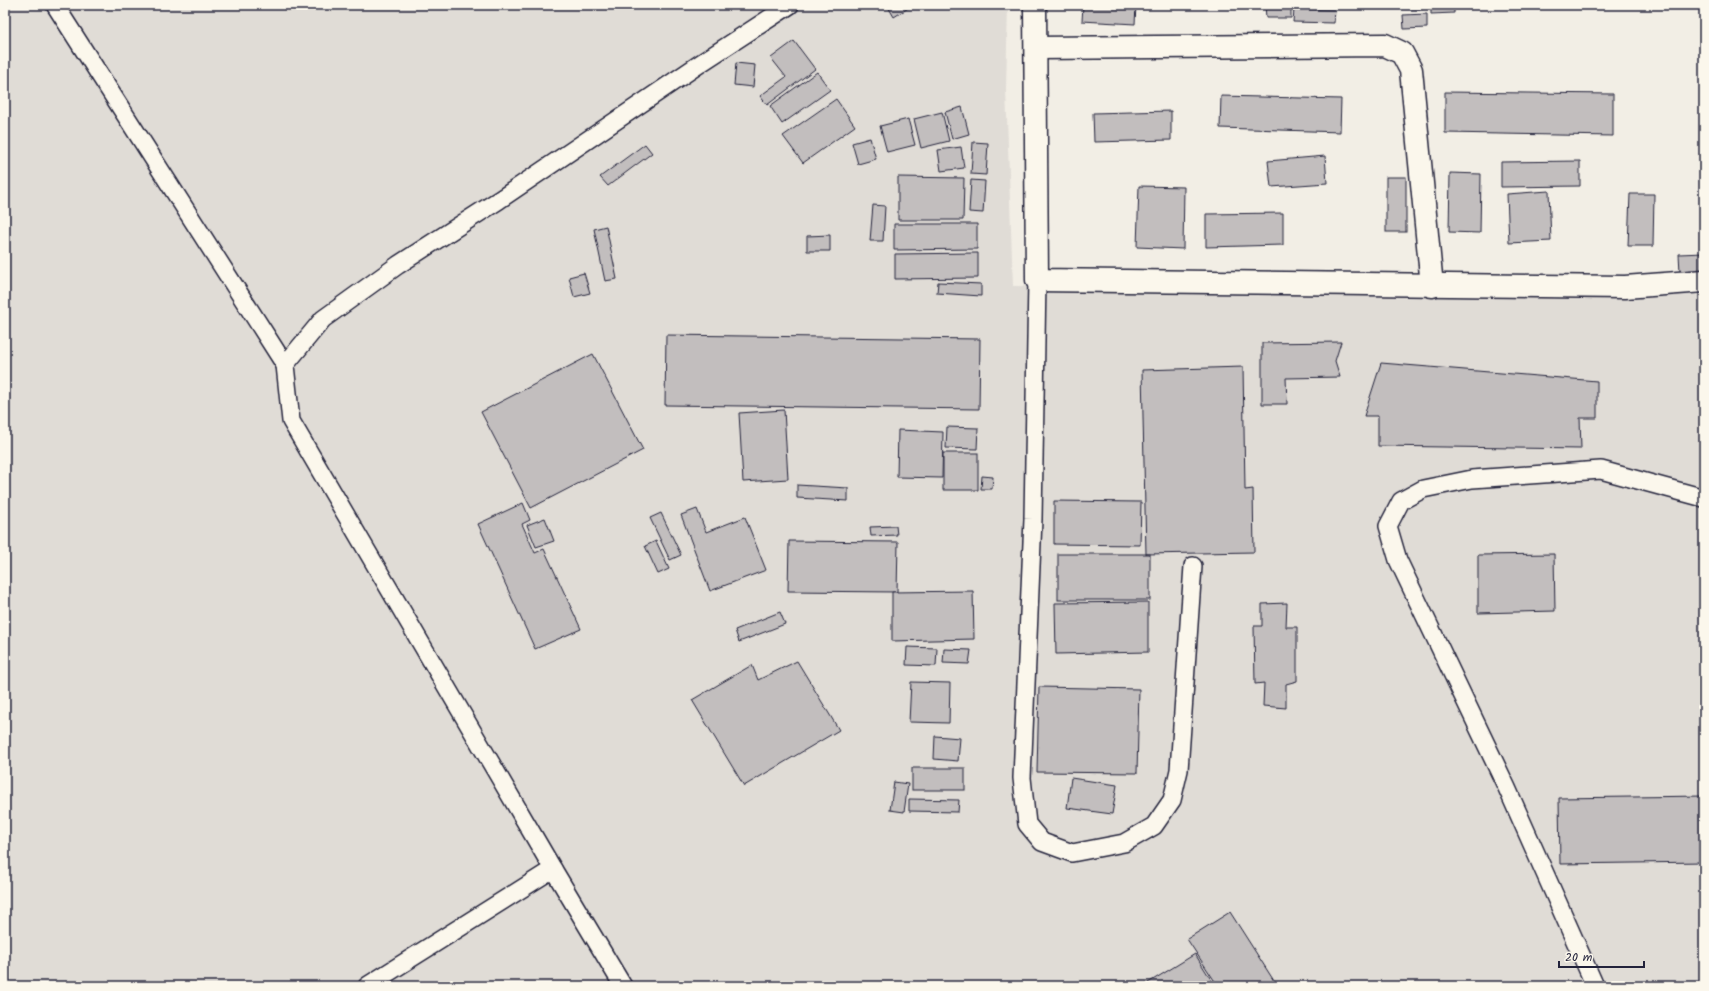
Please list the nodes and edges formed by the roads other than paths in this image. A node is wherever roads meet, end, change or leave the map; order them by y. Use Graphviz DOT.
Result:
graph roads {
  1 [pos="55,5"];
  2 [pos="790,5"];
  3 [pos="1035,5"];
  4 [pos="1036,48"];
  5 [pos="1037,280"];
  6 [pos="1704,281"];
  7 [pos="1432,286"];
  8 [pos="285,365"];
  9 [pos="1704,498"];
  10 [pos="1193,566"];
  11 [pos="553,869"];
  12 [pos="367,986"];
  13 [pos="623,986"];
  14 [pos="1595,986"];
  1 -- 8 [label="lane"];
  2 -- 8 [label="lane"];
  3 -- 4 [label="street"];
  4 -- 5 [label="street"];
  4 -- 7 [label="street"];
  5 -- 7 [label="street"];
  5 -- 10 [label="lane"];
  6 -- 7 [label="street"];
  8 -- 11 [label="lane"];
  9 -- 14 [label="lane"];
  11 -- 12 [label="lane"];
  11 -- 13 [label="lane"];
}
